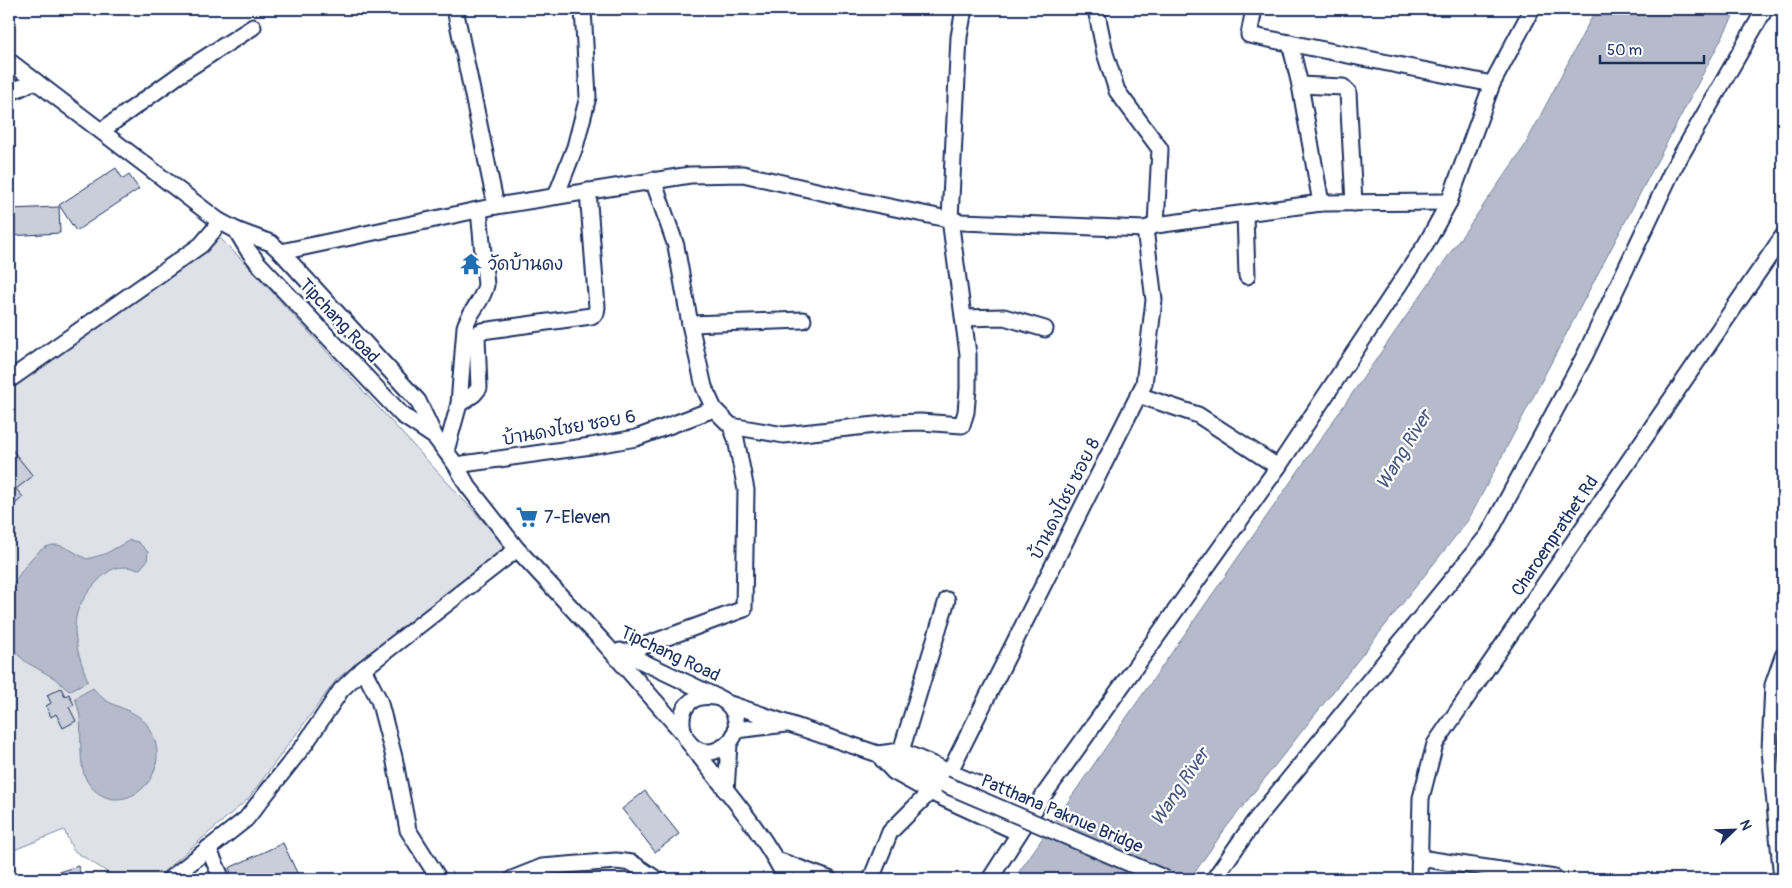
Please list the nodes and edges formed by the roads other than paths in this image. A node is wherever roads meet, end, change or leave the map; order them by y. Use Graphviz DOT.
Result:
graph roads {
  1 [pos="455,9"];
  2 [pos="583,9"];
  3 [pos="964,9"];
  4 [pos="1096,9"];
  5 [pos="1254,9"];
  6 [pos="1532,9"];
  7 [pos="1765,9"];
  8 [pos="253,27"];
  9 [pos="1290,43"];
  10 [pos="9,61"];
  11 [pos="35,82"];
  12 [pos="1492,84"];
  13 [pos="1300,85"];
  14 [pos="9,93"];
  15 [pos="101,131"];
  16 [pos="653,180"];
  17 [pos="588,191"];
  18 [pos="556,196"];
  19 [pos="1449,202"];
  20 [pos="1320,203"];
  21 [pos="1354,203"];
  22 [pos="496,206"];
  23 [pos="479,210"];
  24 [pos="1245,213"];
  25 [pos="950,219"];
  26 [pos="219,220"];
  27 [pos="1150,227"];
  28 [pos="236,230"];
  29 [pos="1783,236"];
  30 [pos="281,252"];
  31 [pos="1247,276"];
  32 [pos="964,318"];
  33 [pos="803,320"];
  34 [pos="690,324"];
  35 [pos="1045,329"];
  36 [pos="9,380"];
  37 [pos="1138,395"];
  38 [pos="460,404"];
  39 [pos="714,409"];
  40 [pos="732,426"];
  41 [pos="435,438"];
  42 [pos="446,451"];
  43 [pos="456,465"];
  44 [pos="1278,468"];
  45 [pos="517,549"];
  46 [pos="947,600"];
  47 [pos="605,644"];
  48 [pos="624,653"];
  49 [pos="1783,656"];
  50 [pos="363,668"];
  51 [pos="723,700"];
  52 [pos="790,723"];
  53 [pos="736,730"];
  54 [pos="686,739"];
  55 [pos="729,744"];
  56 [pos="1777,748"];
  57 [pos="901,751"];
  58 [pos="878,754"];
  59 [pos="947,778"];
  60 [pos="726,791"];
  61 [pos="930,792"];
  62 [pos="1035,809"];
  63 [pos="1019,833"];
  64 [pos="208,848"];
  65 [pos="1419,858"];
  66 [pos="777,860"];
  67 [pos="1555,878"];
  68 [pos="170,879"];
  69 [pos="222,879"];
  70 [pos="439,879"];
  71 [pos="512,879"];
  72 [pos="656,879"];
  73 [pos="786,879"];
  74 [pos="829,879"];
  75 [pos="871,879"];
  76 [pos="990,879"];
  77 [pos="1166,879"];
  78 [pos="1214,879"];
  79 [pos="1419,879"];
  80 [pos="1782,879"];
  1 -- 22 [label="street"];
  2 -- 18 [label="street"];
  3 -- 25 [label="street"];
  4 -- 27 [label="street, บ้านดงไชย ซอย 8"];
  5 -- 9 [label="street"];
  6 -- 12 [label="street"];
  7 -- 78 [label="street"];
  8 -- 15 [label="street"];
  9 -- 12 [label="street"];
  9 -- 13 [label="street"];
  10 -- 11 [label="street, Tipchang Road"];
  11 -- 14 [label="street"];
  11 -- 15 [label="street, Tipchang Road"];
  12 -- 19 [label="street"];
  13 -- 20 [label="street"];
  13 -- 21 [label="street"];
  15 -- 26 [label="street, Tipchang Road"];
  16 -- 17 [label="street"];
  16 -- 25 [label="street"];
  16 -- 34 [label="street"];
  17 -- 18 [label="street"];
  17 -- 38 [label="street"];
  18 -- 22 [label="street"];
  19 -- 21 [label="street"];
  19 -- 44 [label="street"];
  20 -- 21 [label="street"];
  20 -- 24 [label="street"];
  22 -- 23 [label="street"];
  23 -- 30 [label="street"];
  23 -- 38 [label="street"];
  24 -- 27 [label="street"];
  24 -- 31 [label="street"];
  25 -- 27 [label="street"];
  25 -- 32 [label="street"];
  26 -- 28 [label="street, Tipchang Road"];
  26 -- 36 [label="street"];
  27 -- 37 [label="street, บ้านดงไชย ซอย 8"];
  28 -- 30 [label="street"];
  28 -- 41 [label="street, Tipchang Road"];
  29 -- 65 [label="street, Charoenprathet Rd"];
  30 -- 41 [label="street"];
  32 -- 35 [label="street"];
  32 -- 40 [label="street"];
  33 -- 34 [label="street"];
  34 -- 39 [label="street"];
  37 -- 44 [label="street"];
  37 -- 59 [label="street, บ้านดงไชย ซอย 8"];
  38 -- 42 [label="street"];
  39 -- 40 [label="street"];
  39 -- 43 [label="street, บ้านดงไชย ซอย 6"];
  40 -- 48 [label="street"];
  41 -- 42 [label="street, Tipchang Road"];
  42 -- 43 [label="street, Tipchang Road"];
  43 -- 45 [label="street, Tipchang Road"];
  44 -- 62 [label="street"];
  45 -- 47 [label="street, Tipchang Road"];
  45 -- 50 [label="street"];
  46 -- 57 [label="street"];
  47 -- 48 [label="street, Tipchang Road"];
  47 -- 54 [label="street, Tipchang Road"];
  48 -- 51 [label="street, Tipchang Road"];
  49 -- 56 [label="street"];
  50 -- 64 [label="street"];
  50 -- 70 [label="street"];
  51 -- 52 [label="street"];
  51 -- 53 [label="street"];
  51 -- 54 [label="street"];
  52 -- 53 [label="street"];
  52 -- 58 [label="street"];
  53 -- 55 [label="street"];
  54 -- 55 [label="street"];
  54 -- 60 [label="street, Tipchang Road"];
  55 -- 60 [label="street"];
  56 -- 80 [label="street"];
  57 -- 58 [label="street"];
  57 -- 59 [label="street"];
  58 -- 59 [label="street"];
  58 -- 61 [label="street"];
  59 -- 62 [label="street"];
  59 -- 77 [label="street, Patthana Paknue Bridge, bridge"];
  60 -- 66 [label="street, Tipchang Road"];
  61 -- 63 [label="street"];
  61 -- 75 [label="street"];
  62 -- 63 [label="street"];
  63 -- 76 [label="street"];
  64 -- 68 [label="street"];
  64 -- 69 [label="street"];
  65 -- 67 [label="street"];
  65 -- 79 [label="street, Charoenprathet Rd"];
  66 -- 73 [label="street, Tipchang Road"];
  66 -- 74 [label="street"];
  71 -- 72 [label="street"];
}
